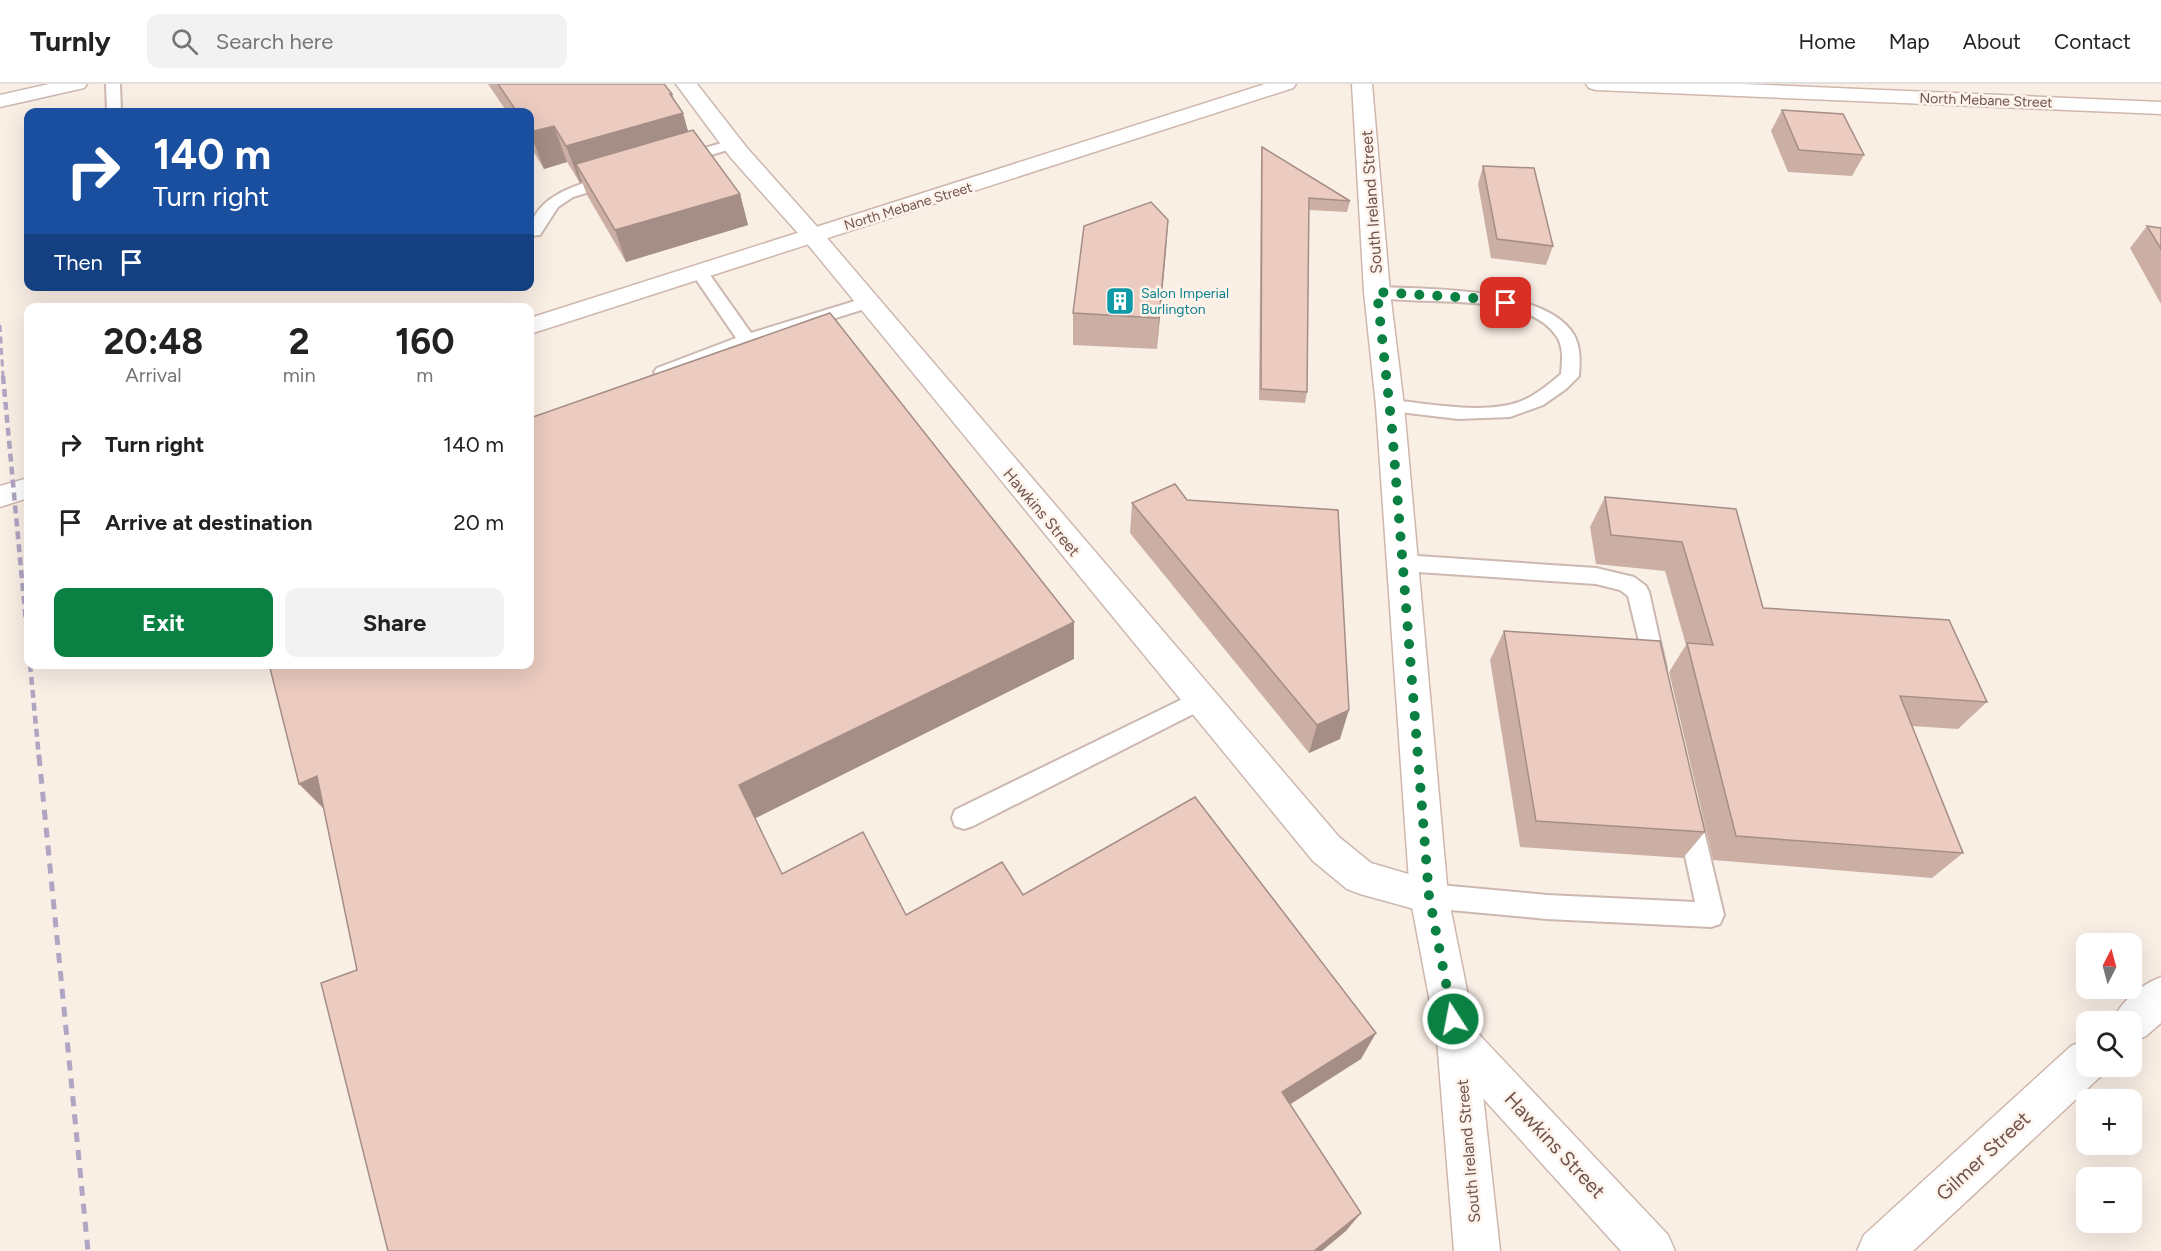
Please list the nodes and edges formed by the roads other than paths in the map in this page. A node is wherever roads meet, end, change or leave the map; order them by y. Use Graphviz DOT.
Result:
graph roads {
  1 [pos="77,84"];
  2 [pos="113,84"];
  3 [pos="686,84"];
  4 [pos="1286,84"];
  5 [pos="1362,84"];
  6 [pos="1596,84"];
  7 [pos="0,101"];
  8 [pos="114,108"];
  9 [pos="2161,108"];
  10 [pos="732,144"];
  11 [pos="664,164"];
  12 [pos="632,174"];
  13 [pos="534,232"];
  14 [pos="813,236"];
  15 [pos="699,272"];
  16 [pos="1377,292"];
  17 [pos="868,302"];
  18 [pos="534,325"];
  19 [pos="747,340"];
  20 [pos="649,377"];
  21 [pos="1390,406"];
  22 [pos="24,489"];
  23 [pos="0,497"];
  24 [pos="1403,563"];
  25 [pos="1659,684"];
  26 [pos="1198,700"];
  27 [pos="1682,788"];
  28 [pos="964,818"];
  29 [pos="1429,896"];
  30 [pos="2161,996"];
  31 [pos="2142,1013"];
  32 [pos="1457,1040"];
  33 [pos="2076,1070"];
  34 [pos="1477,1251"];
  35 [pos="1652,1251"];
  36 [pos="1880,1251"];
  1 -- 7 [label="street"];
  2 -- 8 [label="lane"];
  3 -- 10 [label="street, Hawkins Street"];
  4 -- 14 [label="street, North Mebane Street"];
  5 -- 16 [label="street, South Ireland Street"];
  6 -- 9 [label="street, North Mebane Street"];
  10 -- 11 [label="lane"];
  10 -- 14 [label="street, Hawkins Street"];
  12 -- 13 [label="lane"];
  14 -- 15 [label="street, North Mebane Street"];
  14 -- 17 [label="street, Hawkins Street"];
  15 -- 18 [label="street, North Mebane Street"];
  15 -- 19 [label="lane"];
  16 -- 21 [label="street, South Ireland Street"];
  16 -- 21 [label="lane"];
  17 -- 19 [label="lane"];
  17 -- 26 [label="street, Hawkins Street"];
  19 -- 20 [label="lane"];
  21 -- 24 [label="street, South Ireland Street"];
  22 -- 23 [label="street"];
  24 -- 25 [label="lane"];
  24 -- 29 [label="street, South Ireland Street"];
  26 -- 28 [label="lane"];
  26 -- 29 [label="street, Hawkins Street"];
  27 -- 29 [label="lane"];
  29 -- 32 [label="street, South Ireland Street"];
  30 -- 31 [label="street"];
  32 -- 34 [label="street, South Ireland Street"];
  32 -- 35 [label="street, Hawkins Street"];
  33 -- 36 [label="street, Gilmer Street"];
}
